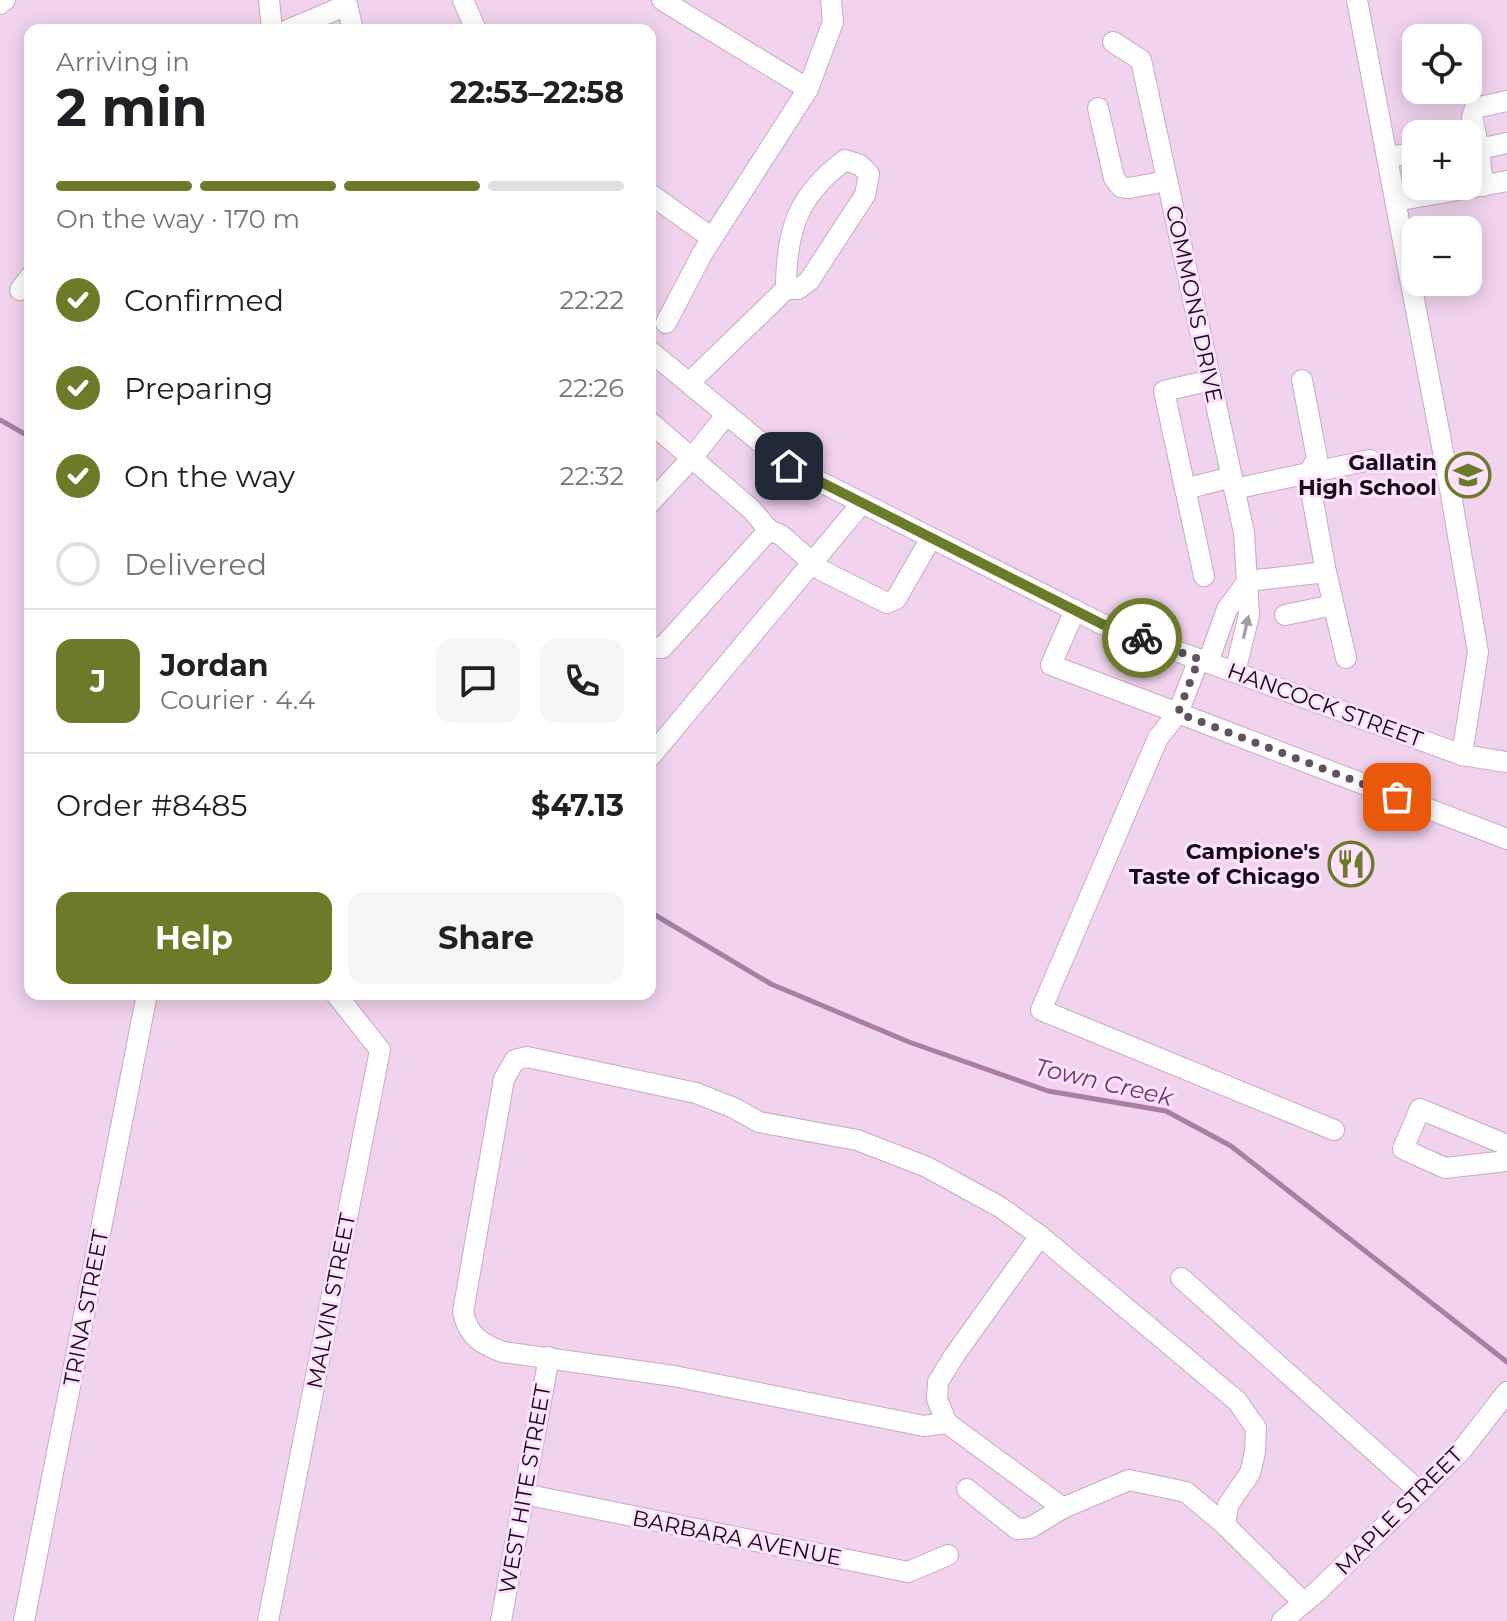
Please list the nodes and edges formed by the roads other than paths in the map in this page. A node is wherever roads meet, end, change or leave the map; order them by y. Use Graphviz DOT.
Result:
graph roads {
  1 [pos="5,0"];
  2 [pos="269,0"];
  3 [pos="463,0"];
  4 [pos="662,0"];
  5 [pos="831,0"];
  6 [pos="1357,0"];
  7 [pos="346,3"];
  8 [pos="0,4"];
  9 [pos="271,24"];
  10 [pos="301,24"];
  11 [pos="351,24"];
  12 [pos="473,24"];
  13 [pos="1113,42"];
  14 [pos="808,89"];
  15 [pos="1507,101"];
  16 [pos="1098,108"];
  17 [pos="1472,120"];
  18 [pos="1507,143"];
  19 [pos="1482,147"];
  20 [pos="1402,155"];
  21 [pos="1387,157"];
  22 [pos="1167,181"];
  23 [pos="1507,181"];
  24 [pos="1482,182"];
  25 [pos="1483,186"];
  26 [pos="656,198"];
  27 [pos="1396,201"];
  28 [pos="712,238"];
  29 [pos="786,289"];
  30 [pos="666,323"];
  31 [pos="656,356"];
  32 [pos="1211,380"];
  33 [pos="1302,380"];
  34 [pos="689,383"];
  35 [pos="727,414"];
  36 [pos="656,427"];
  37 [pos="691,459"];
  38 [pos="1370,460"];
  39 [pos="1308,475"];
  40 [pos="1233,483"];
  41 [pos="1185,489"];
  42 [pos="656,497"];
  43 [pos="862,503"];
  44 [pos="769,530"];
  45 [pos="931,538"];
  46 [pos="812,561"];
  47 [pos="1326,572"];
  48 [pos="1204,576"];
  49 [pos="1248,581"];
  50 [pos="1333,605"];
  51 [pos="1075,610"];
  52 [pos="1285,615"];
  53 [pos="656,648"];
  54 [pos="1346,658"];
  55 [pos="1204,661"];
  56 [pos="1235,672"];
  57 [pos="1178,713"];
  58 [pos="656,750"];
  59 [pos="1462,755"];
  60 [pos="1507,762"];
  61 [pos="1507,839"];
  62 [pos="146,1000"];
  63 [pos="341,1000"];
  64 [pos="1334,1130"];
  65 [pos="1507,1145"];
  66 [pos="1507,1161"];
  67 [pos="1040,1236"];
  68 [pos="1181,1278"];
  69 [pos="549,1357"];
  70 [pos="1507,1392"];
  71 [pos="947,1423"];
  72 [pos="967,1489"];
  73 [pos="1420,1492"];
  74 [pos="524,1494"];
  75 [pos="1063,1508"];
  76 [pos="1225,1525"];
  77 [pos="948,1555"];
  78 [pos="1304,1603"];
  79 [pos="24,1621"];
  80 [pos="268,1621"];
  81 [pos="501,1621"];
  82 [pos="1282,1621"];
  1 -- 8 [label="street"];
  2 -- 9 [label="street"];
  3 -- 12 [label="street"];
  4 -- 14 [label="street"];
  5 -- 14 [label="street"];
  6 -- 21 [label="street"];
  7 -- 10 [label="street"];
  7 -- 11 [label="street"];
  13 -- 22 [label="street, COMMONS DRIVE"];
  14 -- 28 [label="street"];
  15 -- 17 [label="street"];
  16 -- 22 [label="street"];
  18 -- 19 [label="street"];
  20 -- 21 [label="street"];
  21 -- 27 [label="street"];
  22 -- 32 [label="street, COMMONS DRIVE"];
  23 -- 25 [label="street"];
  24 -- 25 [label="street"];
  25 -- 27 [label="street"];
  26 -- 28 [label="street"];
  27 -- 59 [label="street"];
  28 -- 30 [label="street"];
  29 -- 29 [label="street"];
  29 -- 34 [label="street"];
  31 -- 34 [label="street, HANCOCK STREET"];
  32 -- 40 [label="street, COMMONS DRIVE"];
  32 -- 41 [label="street"];
  33 -- 39 [label="street"];
  34 -- 35 [label="street, HANCOCK STREET"];
  35 -- 37 [label="street"];
  35 -- 43 [label="street, HANCOCK STREET"];
  36 -- 37 [label="street"];
  37 -- 42 [label="street"];
  37 -- 44 [label="street"];
  38 -- 39 [label="street"];
  39 -- 40 [label="street"];
  39 -- 47 [label="street"];
  40 -- 41 [label="street"];
  40 -- 49 [label="street, COMMONS DRIVE"];
  41 -- 48 [label="street"];
  43 -- 45 [label="street, HANCOCK STREET"];
  43 -- 46 [label="street"];
  44 -- 46 [label="street"];
  44 -- 53 [label="street"];
  45 -- 46 [label="street"];
  45 -- 51 [label="street, HANCOCK STREET"];
  46 -- 58 [label="street"];
  47 -- 49 [label="street"];
  47 -- 50 [label="street"];
  49 -- 55 [label="street"];
  56 -- 49 [label="street, COMMONS DRIVE, one-way"];
  50 -- 52 [label="street"];
  50 -- 54 [label="street"];
  51 -- 55 [label="street, HANCOCK STREET"];
  51 -- 57 [label="street"];
  55 -- 56 [label="street, HANCOCK STREET"];
  55 -- 57 [label="street"];
  56 -- 59 [label="street, HANCOCK STREET"];
  57 -- 61 [label="street"];
  57 -- 64 [label="street"];
  59 -- 60 [label="street, HANCOCK STREET"];
  62 -- 79 [label="street, TRINA STREET"];
  63 -- 80 [label="street, MALVIN STREET"];
  65 -- 66 [label="street"];
  67 -- 69 [label="street"];
  67 -- 71 [label="street"];
  67 -- 76 [label="street"];
  68 -- 73 [label="street"];
  69 -- 71 [label="street"];
  69 -- 74 [label="street, WEST HITE STREET"];
  70 -- 73 [label="street, MAPLE STREET"];
  71 -- 75 [label="street"];
  72 -- 75 [label="street"];
  73 -- 78 [label="street, MAPLE STREET"];
  74 -- 77 [label="street, BARBARA AVENUE"];
  74 -- 81 [label="street, WEST HITE STREET"];
  75 -- 76 [label="street"];
  76 -- 78 [label="street"];
  78 -- 82 [label="street, MAPLE STREET"];
}
